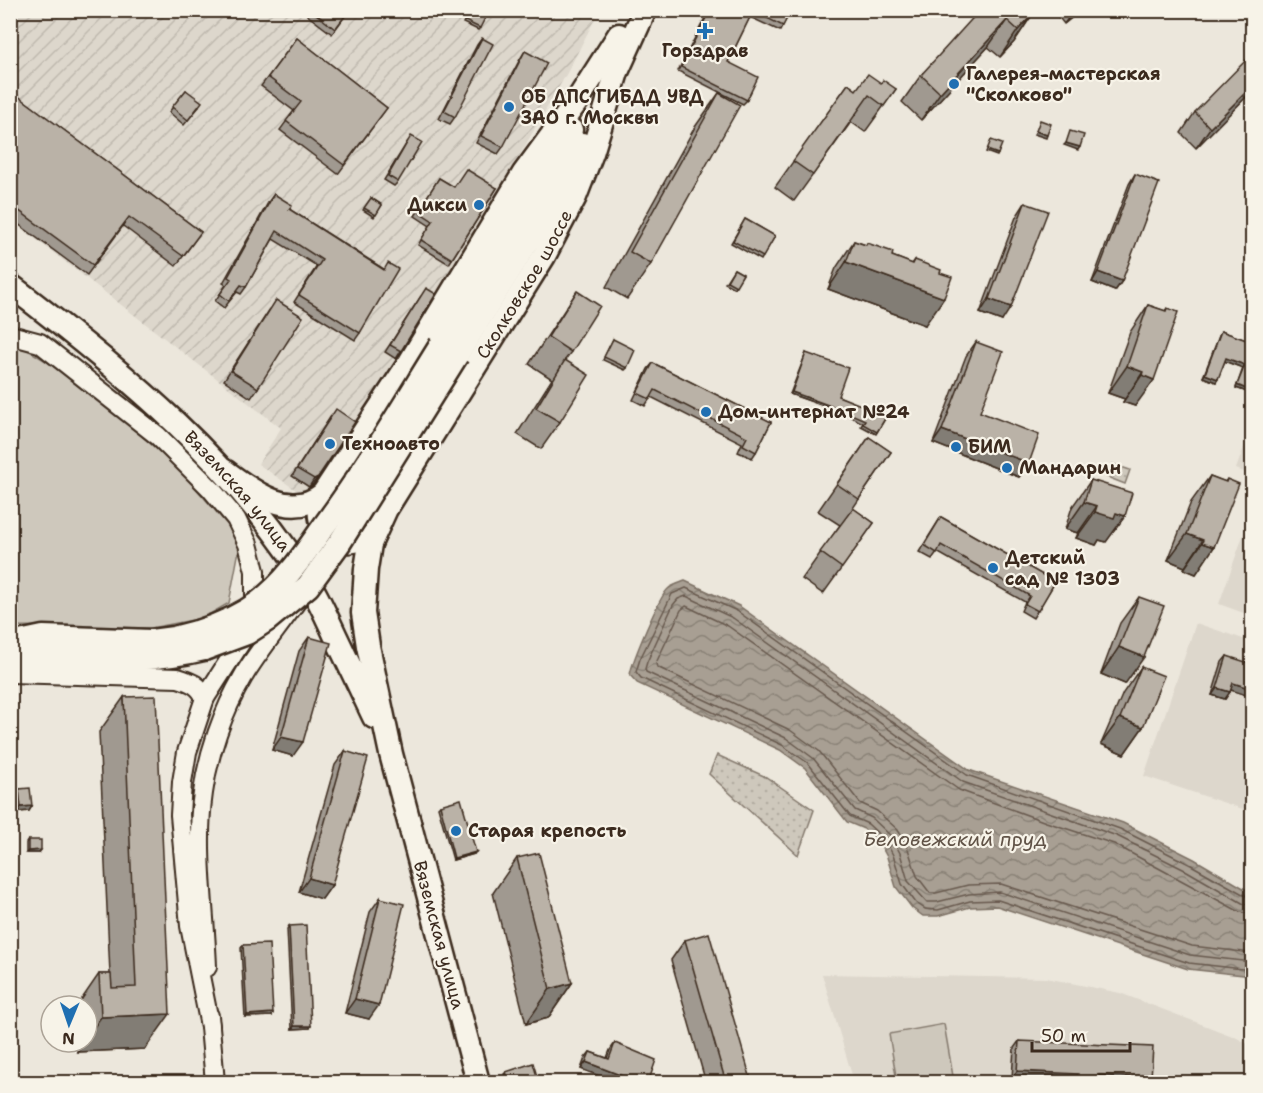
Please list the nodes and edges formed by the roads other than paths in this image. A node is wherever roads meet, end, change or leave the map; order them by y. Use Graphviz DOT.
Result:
graph roads {
  1 [pos="631,10"];
  2 [pos="645,10"];
  3 [pos="619,35"];
  4 [pos="617,72"];
  5 [pos="10,285"];
  6 [pos="10,335"];
  7 [pos="449,350"];
  8 [pos="225,471"];
  9 [pos="323,494"];
  10 [pos="373,537"];
  11 [pos="308,586"];
  12 [pos="10,634"];
  13 [pos="43,637"];
  14 [pos="200,641"];
  15 [pos="10,644"];
  16 [pos="10,660"];
  17 [pos="10,673"];
  18 [pos="205,698"];
  19 [pos="391,754"];
  20 [pos="210,1026"];
  21 [pos="215,1083"];
  22 [pos="478,1083"];
  1 -- 3 [label="main road"];
  2 -- 4 [label="main road, Сколковское шоссе"];
  3 -- 7 [label="main road"];
  3 -- 9 [label="main road"];
  4 -- 7 [label="main road"];
  4 -- 10 [label="main road, Сколковское шоссе"];
  5 -- 8 [label="main road, Вяземская улица"];
  6 -- 18 [label="street"];
  7 -- 11 [label="main road, bridge"];
  7 -- 14 [label="main road, bridge"];
  8 -- 9 [label="main road"];
  8 -- 19 [label="main road, Вяземская улица"];
  9 -- 10 [label="street"];
  10 -- 19 [label="main road, Вяземская улица"];
  11 -- 14 [label="main road, bridge"];
  11 -- 20 [label="street, bridge"];
  12 -- 13 [label="street"];
  13 -- 14 [label="main road"];
  13 -- 15 [label="main road"];
  14 -- 16 [label="main road"];
  17 -- 18 [label="street"];
  18 -- 20 [label="street"];
  19 -- 22 [label="main road, Вяземская улица"];
  20 -- 21 [label="street"];
}
